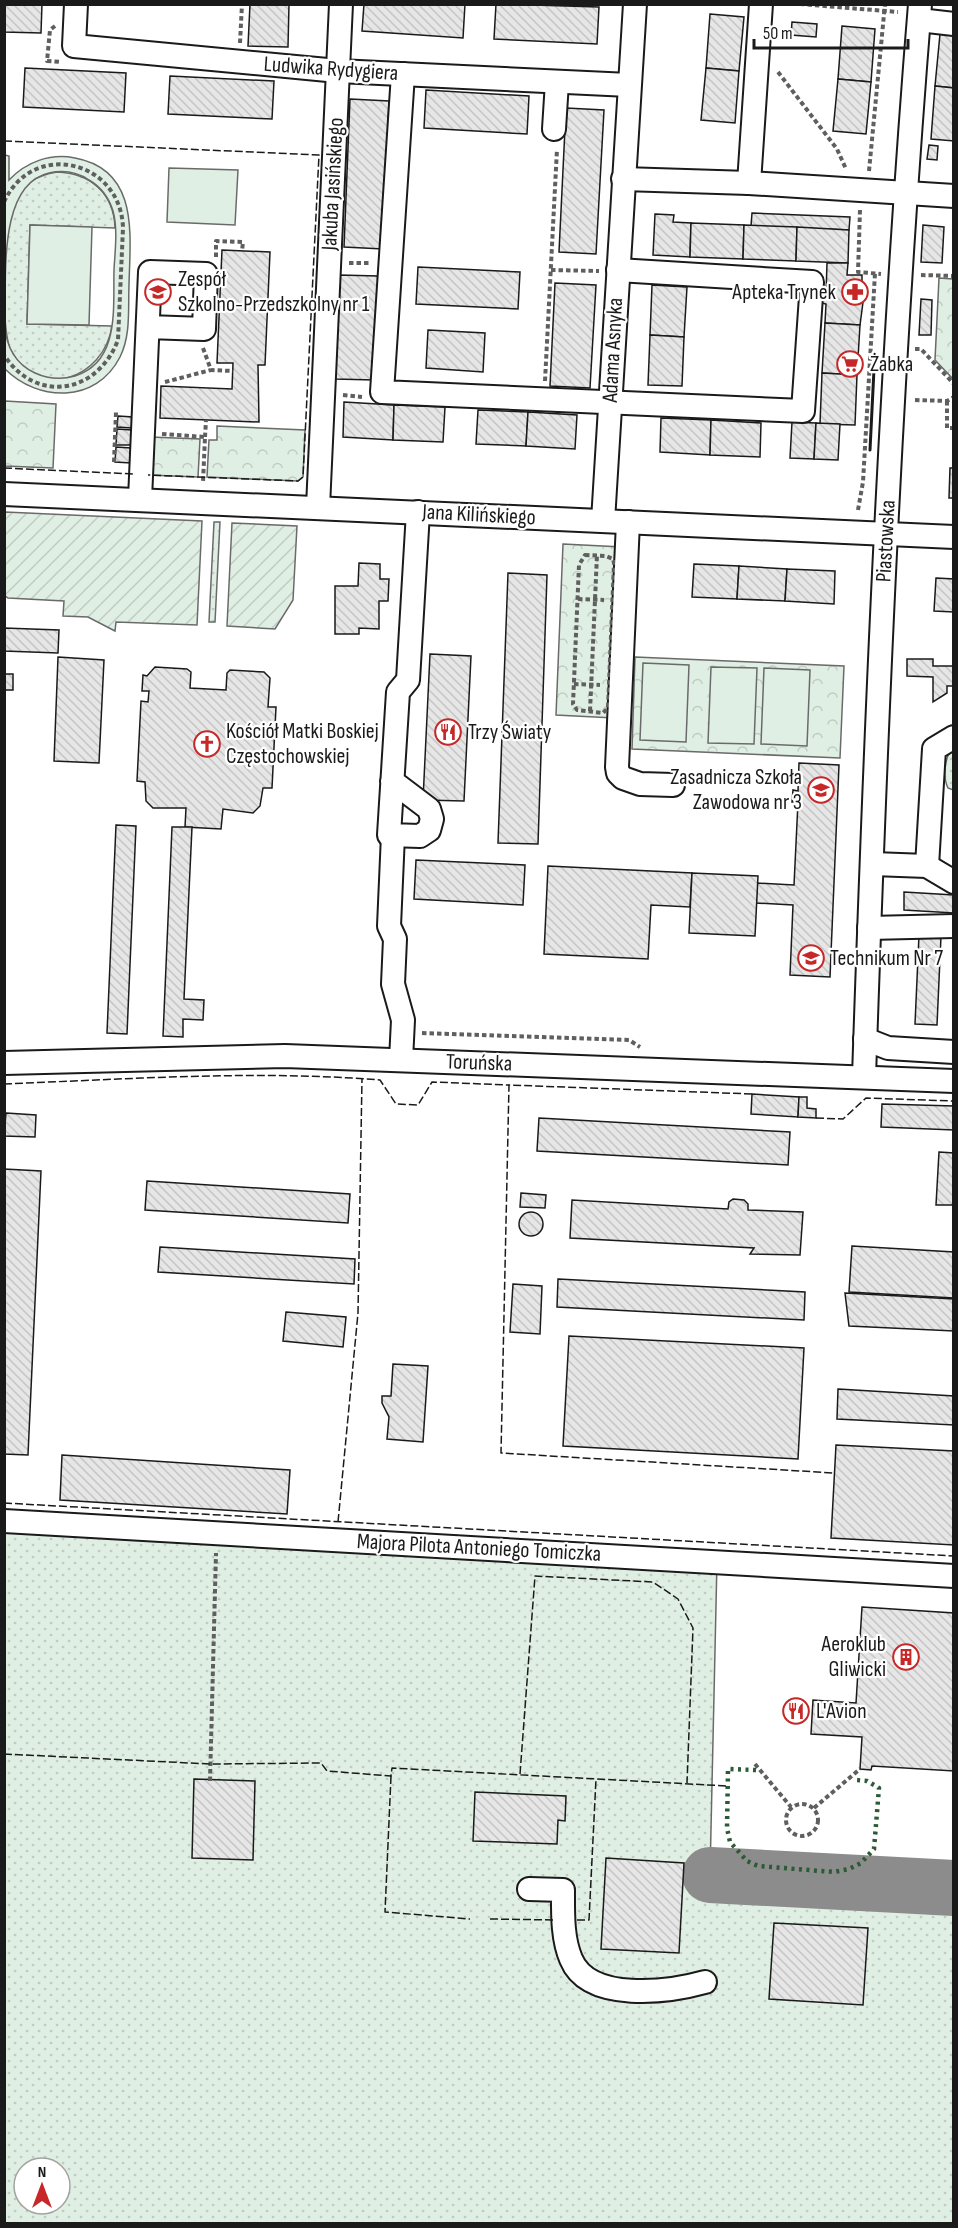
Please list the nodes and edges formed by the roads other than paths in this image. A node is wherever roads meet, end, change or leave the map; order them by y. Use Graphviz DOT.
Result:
graph roads {
  1 [pos="76,4"];
  2 [pos="341,4"];
  3 [pos="635,4"];
  4 [pos="761,4"];
  5 [pos="919,13"];
  6 [pos="954,24"];
  7 [pos="338,71"];
  8 [pos="403,74"];
  9 [pos="557,82"];
  10 [pos="629,85"];
  11 [pos="556,138"];
  12 [pos="623,179"];
  13 [pos="749,183"];
  14 [pos="904,193"];
  15 [pos="954,196"];
  16 [pos="613,271"];
  17 [pos="148,327"];
  18 [pos="610,402"];
  19 [pos="4,494"];
  20 [pos="140,500"];
  21 [pos="318,507"];
  22 [pos="418,512"];
  23 [pos="603,521"];
  24 [pos="628,522"];
  25 [pos="886,534"];
  26 [pos="954,537"];
  27 [pos="954,737"];
  28 [pos="392,782"];
  29 [pos="673,785"];
  30 [pos="393,835"];
  31 [pos="873,864"];
  32 [pos="927,866"];
  33 [pos="954,882"];
  34 [pos="954,926"];
  35 [pos="869,928"];
  36 [pos="866,1039"];
  37 [pos="954,1052"];
  38 [pos="401,1060"];
  39 [pos="4,1064"];
  40 [pos="864,1077"];
  41 [pos="954,1081"];
  42 [pos="4,1521"];
  43 [pos="954,1576"];
  44 [pos="529,1889"];
  45 [pos="705,1982"];
  1 -- 7 [label="street, Ludwika Rydygiera"];
  2 -- 7 [label="street, Jakuba Jasińskiego"];
  3 -- 10 [label="street, Adama Asnyka"];
  4 -- 13 [label="street"];
  5 -- 6 [label="street"];
  5 -- 14 [label="street, Piastowska"];
  7 -- 8 [label="street, Ludwika Rydygiera"];
  7 -- 21 [label="street, Jakuba Jasińskiego"];
  8 -- 9 [label="street, Ludwika Rydygiera"];
  8 -- 18 [label="street"];
  9 -- 10 [label="street, Ludwika Rydygiera"];
  9 -- 11 [label="street"];
  10 -- 12 [label="street, Adama Asnyka"];
  12 -- 13 [label="street"];
  12 -- 16 [label="street, Adama Asnyka"];
  13 -- 14 [label="street"];
  14 -- 15 [label="street"];
  14 -- 25 [label="street, Piastowska"];
  16 -- 18 [label="street, Adama Asnyka"];
  16 -- 18 [label="street"];
  17 -- 20 [label="street"];
  18 -- 23 [label="street, Adama Asnyka"];
  19 -- 20 [label="street, Jana Kilińskiego"];
  20 -- 21 [label="street, Jana Kilińskiego"];
  21 -- 22 [label="street, Jana Kilińskiego"];
  22 -- 23 [label="street, Jana Kilińskiego"];
  22 -- 28 [label="street"];
  23 -- 24 [label="street, Jana Kilińskiego"];
  24 -- 25 [label="street, Jana Kilińskiego"];
  24 -- 29 [label="street"];
  25 -- 26 [label="street, Jana Kilińskiego"];
  25 -- 31 [label="street, Piastowska"];
  27 -- 32 [label="street"];
  28 -- 30 [label="street"];
  28 -- 30 [label="street"];
  30 -- 38 [label="street"];
  31 -- 32 [label="street"];
  31 -- 35 [label="street, Piastowska"];
  32 -- 33 [label="street"];
  34 -- 35 [label="street"];
  35 -- 36 [label="street, Piastowska"];
  36 -- 37 [label="street"];
  36 -- 40 [label="street, Piastowska"];
  38 -- 39 [label="street, Toruńska"];
  38 -- 40 [label="street, Toruńska"];
  40 -- 41 [label="street, Toruńska"];
  42 -- 43 [label="street, Majora Pilota Antoniego Tomiczka"];
  44 -- 45 [label="street"];
}
